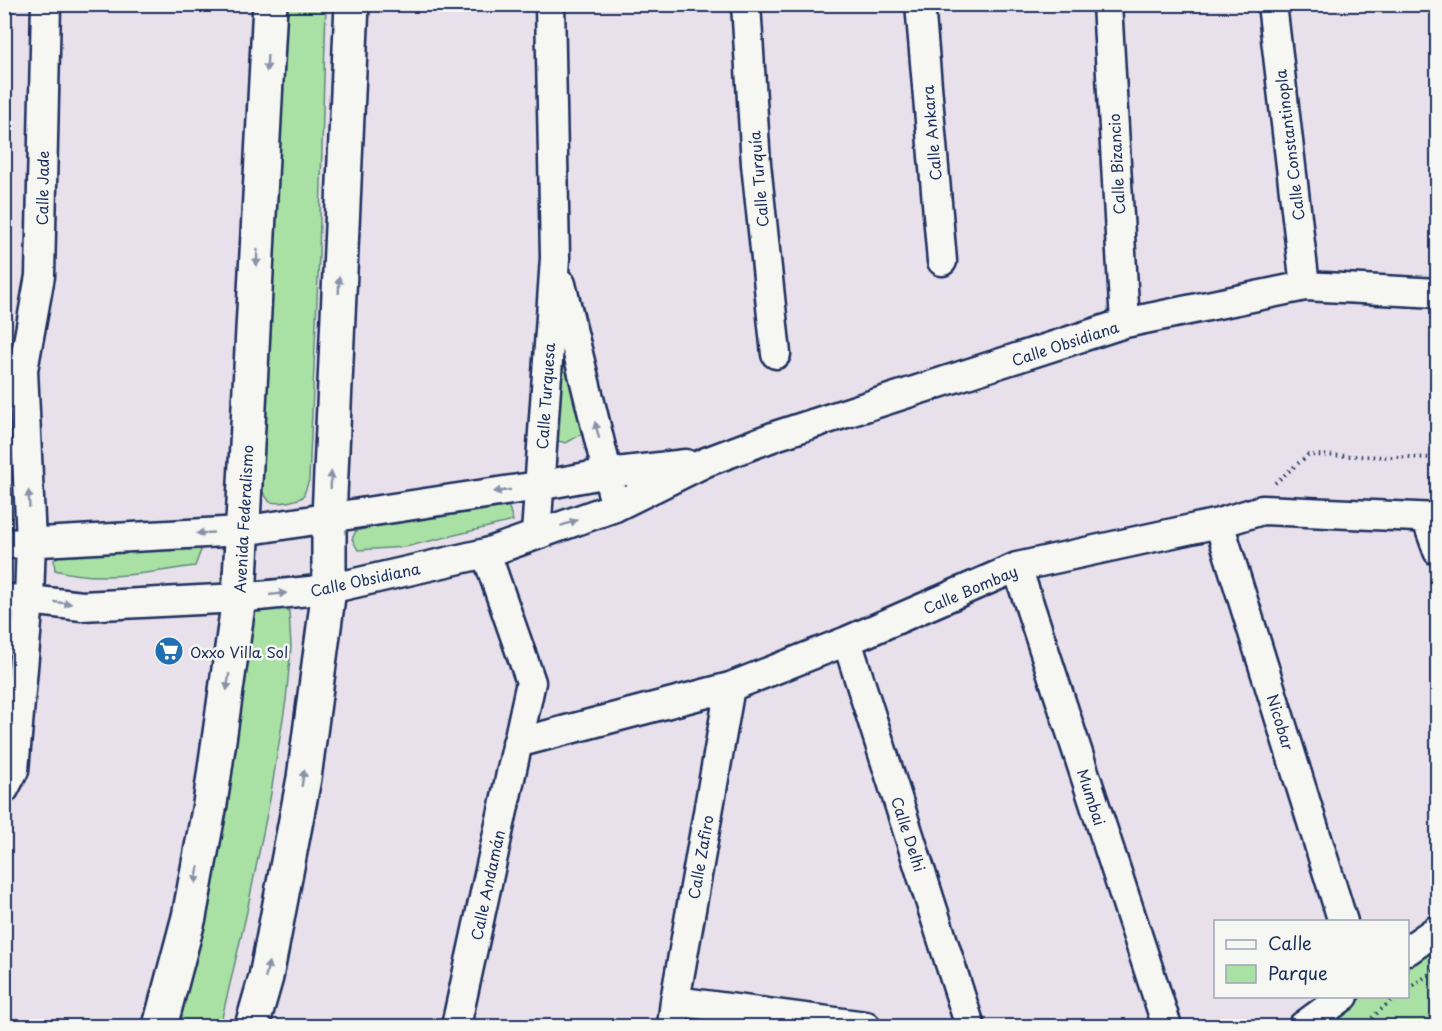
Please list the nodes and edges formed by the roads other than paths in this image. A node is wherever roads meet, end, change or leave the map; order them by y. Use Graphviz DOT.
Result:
graph roads {
  1 [pos="46,4"];
  2 [pos="270,4"];
  3 [pos="352,4"];
  4 [pos="550,4"];
  5 [pos="746,4"];
  6 [pos="920,4"];
  7 [pos="1107,4"];
  8 [pos="1272,4"];
  9 [pos="555,258"];
  10 [pos="942,261"];
  11 [pos="1305,286"];
  12 [pos="1437,293"];
  13 [pos="1125,323"];
  14 [pos="776,354"];
  15 [pos="14,380"];
  16 [pos="706,462"];
  17 [pos="608,473"];
  18 [pos="538,486"];
  19 [pos="615,507"];
  20 [pos="330,517"];
  21 [pos="1432,518"];
  22 [pos="1219,523"];
  23 [pos="242,531"];
  24 [pos="536,534"];
  25 [pos="18,542"];
  26 [pos="1437,551"];
  27 [pos="486,553"];
  28 [pos="1017,567"];
  29 [pos="329,589"];
  30 [pos="239,598"];
  31 [pos="17,600"];
  32 [pos="848,641"];
  33 [pos="730,687"];
  34 [pos="517,743"];
  35 [pos="8,777"];
  36 [pos="1343,920"];
  37 [pos="1437,928"];
  38 [pos="1409,949"];
  39 [pos="1341,998"];
  40 [pos="674,1014"];
  41 [pos="160,1026"];
  42 [pos="252,1026"];
  43 [pos="456,1026"];
  44 [pos="866,1026"];
  45 [pos="970,1026"];
  46 [pos="1167,1026"];
  47 [pos="1303,1026"];
  1 -- 15 [label="street, Calle Jade"];
  2 -- 23 [label="street, Avenida Federalismo, one-way"];
  20 -- 3 [label="street, one-way"];
  4 -- 9 [label="street, Calle Turquesa"];
  5 -- 14 [label="street, Calle Turquía"];
  6 -- 10 [label="street, Calle Ankara"];
  7 -- 13 [label="street, Calle Bizancio"];
  8 -- 11 [label="street, Calle Constantinopla"];
  17 -- 9 [label="street, Calle Turquesa, one-way"];
  9 -- 18 [label="street, Calle Turquesa"];
  11 -- 12 [label="street, Calle Obsidiana"];
  11 -- 13 [label="street, Calle Obsidiana"];
  13 -- 16 [label="street, Calle Obsidiana"];
  25 -- 15 [label="street, Calle Jade, one-way"];
  16 -- 17 [label="street, Calle Obsidiana"];
  16 -- 19 [label="street, Calle Obsidiana"];
  17 -- 18 [label="street, Calle Obsidiana"];
  17 -- 19 [label="street, Calle Turquesa"];
  18 -- 20 [label="street, Calle Obsidiana, one-way"];
  18 -- 24 [label="street, Calle Turquesa"];
  24 -- 19 [label="street, Calle Obsidiana, one-way"];
  20 -- 23 [label="street, Calle Obsidiana"];
  20 -- 29 [label="street"];
  21 -- 22 [label="street, Calle Bombay"];
  21 -- 26 [label="street"];
  22 -- 28 [label="street, Calle Bombay"];
  22 -- 36 [label="street, Nicobar"];
  23 -- 25 [label="street, Calle Obsidiana, one-way"];
  23 -- 30 [label="street, Avenida Federalismo"];
  24 -- 27 [label="street, Calle Obsidiana"];
  25 -- 31 [label="street, Calle Jade"];
  27 -- 29 [label="street, Calle Obsidiana"];
  27 -- 34 [label="street, Calle Andamán"];
  28 -- 32 [label="street, Calle Bombay"];
  28 -- 46 [label="street, Mumbai"];
  30 -- 29 [label="street, Calle Obsidiana, one-way"];
  42 -- 29 [label="street, one-way"];
  31 -- 30 [label="street, Calle Obsidiana, one-way"];
  30 -- 41 [label="street, Avenida Federalismo, one-way"];
  31 -- 35 [label="street, Calle Jade"];
  32 -- 33 [label="street, Calle Bombay"];
  32 -- 45 [label="street, Calle Delhi"];
  33 -- 34 [label="street, Calle Bombay"];
  33 -- 40 [label="street, Calle Zafiro"];
  34 -- 43 [label="street, Calle Andamán"];
  37 -- 38 [label="street"];
  39 -- 47 [label="street"];
  40 -- 44 [label="street"];
}
